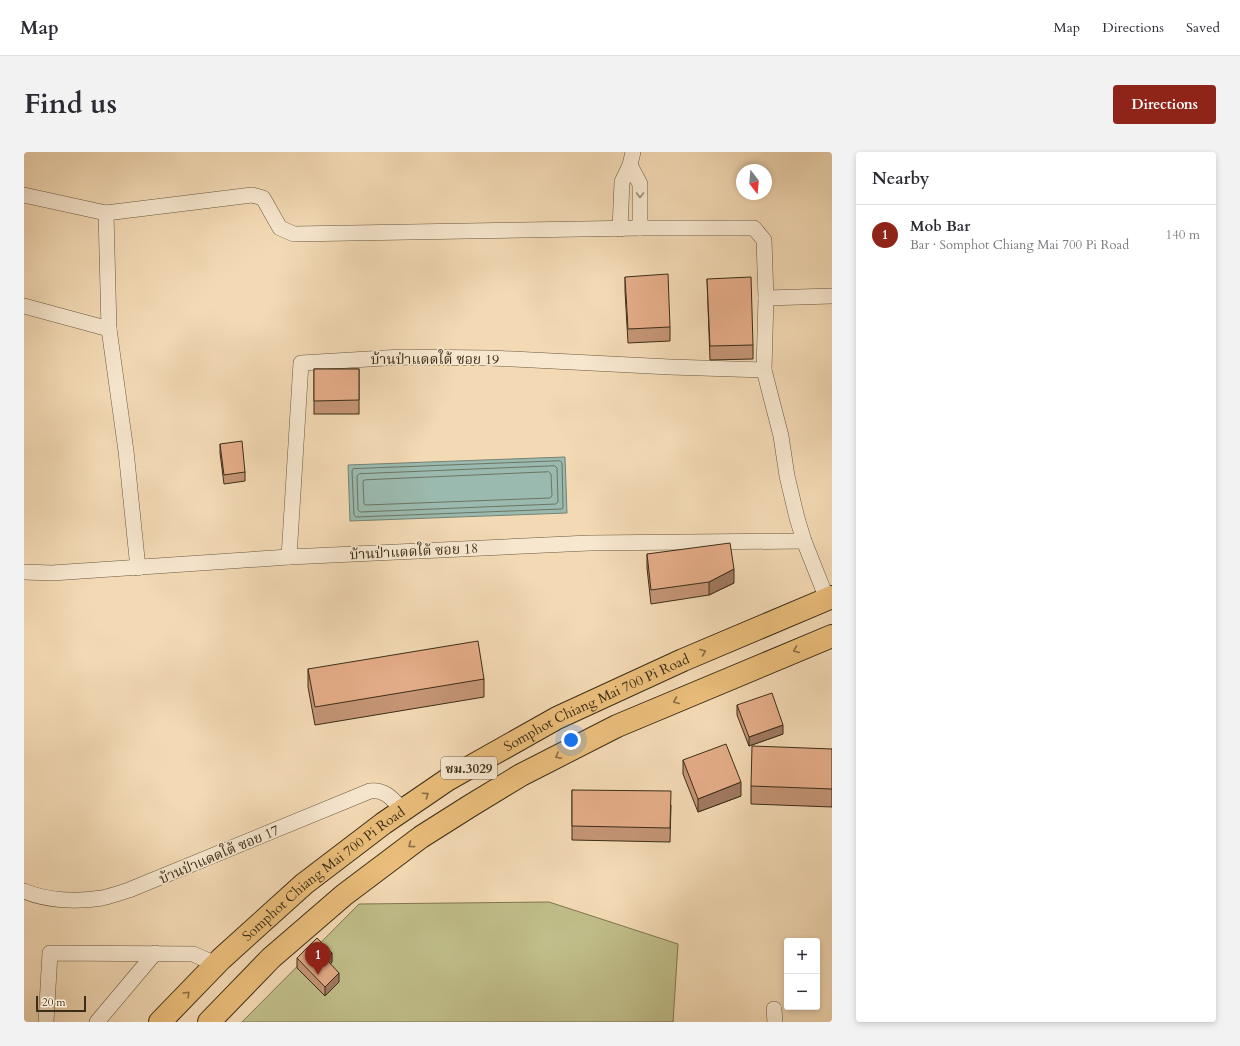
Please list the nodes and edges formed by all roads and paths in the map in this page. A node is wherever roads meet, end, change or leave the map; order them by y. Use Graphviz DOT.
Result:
graph roads {
  1 [pos="632,158"];
  2 [pos="24,195"];
  3 [pos="106,213"];
  4 [pos="620,228"];
  5 [pos="640,228"];
  6 [pos="832,296"];
  7 [pos="766,298"];
  8 [pos="24,306"];
  9 [pos="109,329"];
  10 [pos="764,370"];
  11 [pos="804,541"];
  12 [pos="289,557"];
  13 [pos="138,568"];
  14 [pos="24,572"];
  15 [pos="829,598"];
  16 [pos="832,636"];
  17 [pos="403,810"];
  18 [pos="24,891"];
  19 [pos="155,953"];
  20 [pos="216,964"];
  21 [pos="46,1022"];
  22 [pos="97,1022"];
  23 [pos="160,1022"];
  24 [pos="209,1022"];
  1 -- 4 [label="street"];
  1 -- 5 [label="street, one-way"];
  2 -- 3 [label="street"];
  3 -- 4 [label="street"];
  3 -- 9 [label="street"];
  4 -- 5 [label="street"];
  5 -- 7 [label="street"];
  6 -- 7 [label="street"];
  7 -- 10 [label="street"];
  8 -- 9 [label="street"];
  9 -- 13 [label="street"];
  10 -- 11 [label="street"];
  10 -- 12 [label="street, บ้านป่าแดดใต้ ซอย 19"];
  11 -- 12 [label="street, บ้านป่าแดดใต้ ซอย 18"];
  11 -- 15 [label="street"];
  12 -- 13 [label="street, บ้านป่าแดดใต้ ซอย 18"];
  13 -- 14 [label="street, บ้านป่าแดดใต้ ซอย 18"];
  17 -- 15 [label="main road, Somphot Chiang Mai 700 Pi Road / ชม.3029, one-way"];
  16 -- 24 [label="main road, Somphot Chiang Mai 700 Pi Road / ชม.3029, one-way"];
  17 -- 18 [label="street, บ้านป่าแดดใต้ ซอย 17"];
  17 -- 20 [label="main road, Somphot Chiang Mai 700 Pi Road / ชม.3029"];
  19 -- 20 [label="street"];
  19 -- 21 [label="street"];
  19 -- 22 [label="street"];
  23 -- 20 [label="main road, Somphot Chiang Mai 700 Pi Road / ชม.3029, one-way"];
}
